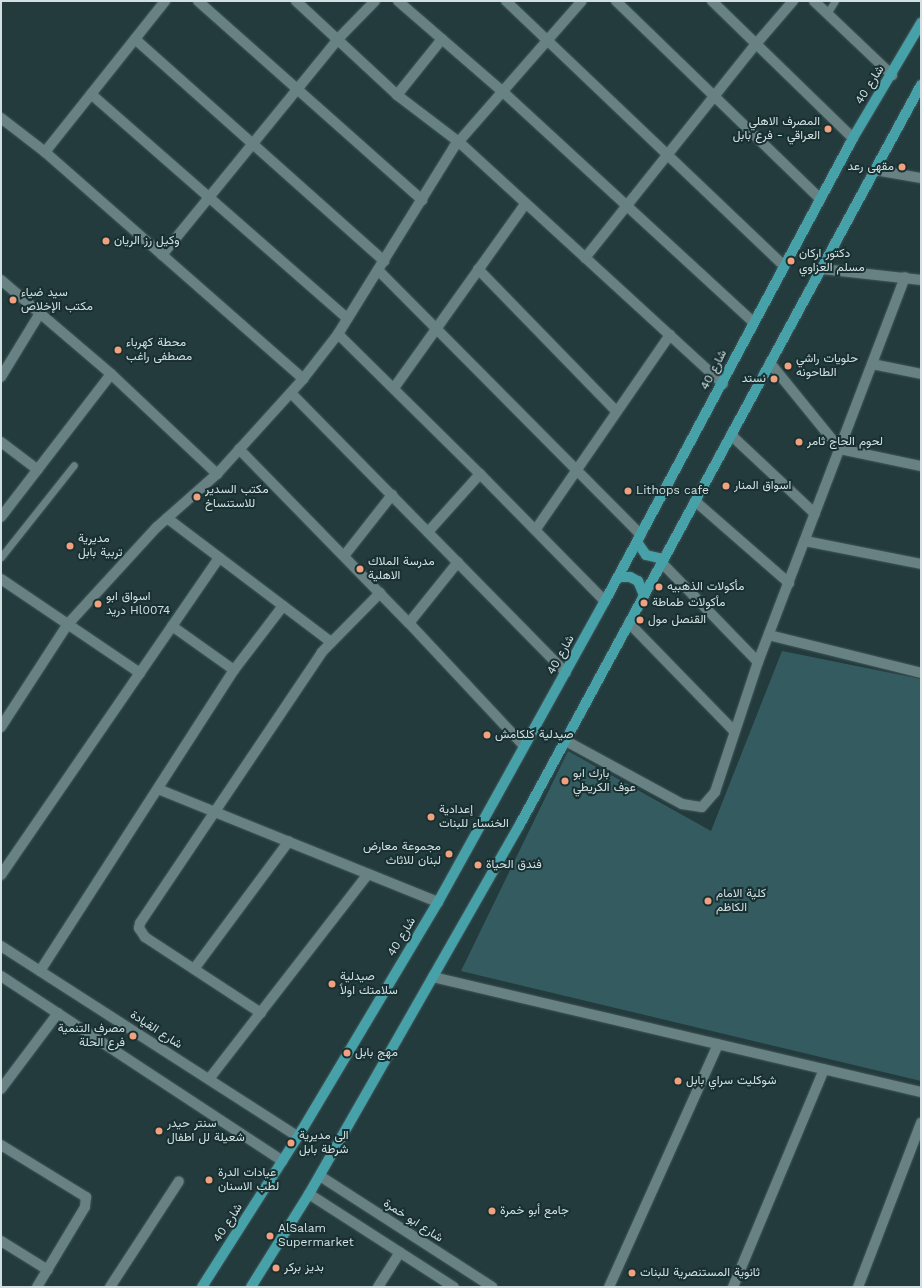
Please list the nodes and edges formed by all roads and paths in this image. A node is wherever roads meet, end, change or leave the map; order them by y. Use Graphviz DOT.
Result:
graph roads {
  1 [pos="165,1"];
  2 [pos="198,1"];
  3 [pos="296,1"];
  4 [pos="376,1"];
  5 [pos="398,1"];
  6 [pos="506,1"];
  7 [pos="582,1"];
  8 [pos="616,1"];
  9 [pos="712,1"];
  10 [pos="794,1"];
  11 [pos="814,1"];
  12 [pos="835,1"];
  13 [pos="828,12"];
  14 [pos="921,23"];
  15 [pos="135,39"];
  16 [pos="442,39"];
  17 [pos="338,40"];
  18 [pos="549,40"];
  19 [pos="756,44"];
  20 [pos="892,75"];
  21 [pos="921,85"];
  22 [pos="298,90"];
  23 [pos="502,91"];
  24 [pos="91,94"];
  25 [pos="397,95"];
  26 [pos="714,97"];
  27 [pos="1,118"];
  28 [pos="853,138"];
  29 [pos="459,142"];
  30 [pos="253,144"];
  31 [pos="45,152"];
  32 [pos="667,157"];
  33 [pos="875,170"];
  34 [pos="921,178"];
  35 [pos="209,198"];
  36 [pos="820,199"];
  37 [pos="422,200"];
  38 [pos="526,203"];
  39 [pos="626,207"];
  40 [pos="162,255"];
  41 [pos="585,258"];
  42 [pos="384,261"];
  43 [pos="784,266"];
  44 [pos="478,269"];
  45 [pos="822,269"];
  46 [pos="378,270"];
  47 [pos="905,277"];
  48 [pos="1,280"];
  49 [pos="921,280"];
  50 [pos="40,313"];
  51 [pos="347,318"];
  52 [pos="753,322"];
  53 [pos="436,329"];
  54 [pos="338,334"];
  55 [pos="670,335"];
  56 [pos="770,363"];
  57 [pos="872,364"];
  58 [pos="110,374"];
  59 [pos="921,374"];
  60 [pos="1,376"];
  61 [pos="304,379"];
  62 [pos="722,384"];
  63 [pos="394,388"];
  64 [pos="290,393"];
  65 [pos="616,412"];
  66 [pos="731,435"];
  67 [pos="1,442"];
  68 [pos="239,449"];
  69 [pos="840,449"];
  70 [pos="74,466"];
  71 [pos="921,466"];
  72 [pos="38,470"];
  73 [pos="576,471"];
  74 [pos="217,474"];
  75 [pos="480,474"];
  76 [pos="392,495"];
  77 [pos="695,501"];
  78 [pos="815,514"];
  79 [pos="1,517"];
  80 [pos="167,518"];
  81 [pos="536,529"];
  82 [pos="428,532"];
  83 [pos="639,539"];
  84 [pos="805,540"];
  85 [pos="344,556"];
  86 [pos="1,557"];
  87 [pos="219,558"];
  88 [pos="662,561"];
  89 [pos="458,562"];
  90 [pos="921,564"];
  91 [pos="618,577"];
  92 [pos="1,579"];
  93 [pos="789,582"];
  94 [pos="380,593"];
  95 [pos="644,595"];
  96 [pos="605,601"];
  97 [pos="283,606"];
  98 [pos="409,623"];
  99 [pos="629,623"];
  100 [pos="68,624"];
  101 [pos="172,626"];
  102 [pos="769,635"];
  103 [pos="331,642"];
  104 [pos="758,662"];
  105 [pos="234,670"];
  106 [pos="566,673"];
  107 [pos="921,673"];
  108 [pos="140,674"];
  109 [pos="1,727"];
  110 [pos="734,731"];
  111 [pos="566,741"];
  112 [pos="524,746"];
  113 [pos="158,788"];
  114 [pos="213,811"];
  115 [pos="288,841"];
  116 [pos="368,874"];
  117 [pos="1,875"];
  118 [pos="438,902"];
  119 [pos="1,946"];
  120 [pos="194,969"];
  121 [pos="40,971"];
  122 [pos="1,976"];
  123 [pos="433,977"];
  124 [pos="58,1013"];
  125 [pos="261,1013"];
  126 [pos="718,1044"];
  127 [pos="824,1069"];
  128 [pos="209,1079"];
  129 [pos="1,1089"];
  130 [pos="921,1092"];
  131 [pos="921,1123"];
  132 [pos="298,1137"];
  133 [pos="1,1145"];
  134 [pos="283,1161"];
  135 [pos="320,1176"];
  136 [pos="178,1181"];
  137 [pos="309,1194"];
  138 [pos="1,1241"];
  139 [pos="400,1252"];
  140 [pos="48,1270"];
  141 [pos="37,1287"];
  142 [pos="110,1287"];
  143 [pos="202,1287"];
  144 [pos="251,1287"];
  145 [pos="378,1287"];
  146 [pos="454,1287"];
  147 [pos="492,1287"];
  148 [pos="609,1287"];
  149 [pos="733,1287"];
  150 [pos="858,1287"];
  1 -- 15 [label="street"];
  2 -- 22 [label="street"];
  3 -- 17 [label="street"];
  4 -- 17 [label="street"];
  5 -- 16 [label="street"];
  6 -- 18 [label="street"];
  7 -- 18 [label="street"];
  8 -- 26 [label="street"];
  9 -- 19 [label="street"];
  10 -- 19 [label="street"];
  11 -- 13 [label="street"];
  12 -- 13 [label="lane"];
  13 -- 20 [label="street"];
  14 -- 20 [label="main road, شارع 40"];
  15 -- 24 [label="street"];
  15 -- 30 [label="street"];
  16 -- 23 [label="street"];
  16 -- 25 [label="street"];
  17 -- 22 [label="street"];
  17 -- 25 [label="street"];
  18 -- 23 [label="street"];
  18 -- 32 [label="street"];
  19 -- 26 [label="street"];
  19 -- 28 [label="street"];
  20 -- 28 [label="main road, شارع 40"];
  21 -- 33 [label="main road"];
  22 -- 30 [label="street"];
  22 -- 37 [label="street"];
  23 -- 29 [label="street"];
  23 -- 39 [label="street"];
  24 -- 31 [label="street"];
  24 -- 35 [label="street"];
  25 -- 29 [label="street"];
  26 -- 32 [label="street"];
  26 -- 36 [label="street"];
  27 -- 31 [label="street"];
  28 -- 36 [label="main road, شارع 40"];
  29 -- 37 [label="street"];
  29 -- 38 [label="street"];
  30 -- 35 [label="street"];
  30 -- 42 [label="street"];
  31 -- 40 [label="street"];
  32 -- 39 [label="street"];
  32 -- 43 [label="street"];
  33 -- 34 [label="street"];
  33 -- 45 [label="main road"];
  35 -- 40 [label="street"];
  35 -- 51 [label="street"];
  36 -- 43 [label="main road, شارع 40"];
  37 -- 42 [label="street"];
  38 -- 41 [label="street"];
  38 -- 44 [label="street"];
  39 -- 41 [label="street"];
  39 -- 52 [label="street"];
  40 -- 61 [label="street"];
  41 -- 55 [label="street"];
  42 -- 46 [label="street"];
  43 -- 52 [label="main road, شارع 40"];
  44 -- 53 [label="street"];
  44 -- 65 [label="street"];
  45 -- 47 [label="street"];
  45 -- 56 [label="main road"];
  46 -- 51 [label="street"];
  46 -- 53 [label="street"];
  47 -- 49 [label="street"];
  47 -- 57 [label="street"];
  48 -- 50 [label="street"];
  50 -- 58 [label="street"];
  50 -- 60 [label="street"];
  51 -- 54 [label="street"];
  52 -- 62 [label="main road, شارع 40"];
  53 -- 63 [label="street"];
  53 -- 73 [label="street"];
  54 -- 61 [label="street"];
  54 -- 63 [label="street"];
  55 -- 62 [label="street"];
  55 -- 65 [label="street"];
  56 -- 66 [label="main road"];
  56 -- 69 [label="street"];
  57 -- 59 [label="street"];
  57 -- 69 [label="street"];
  58 -- 72 [label="street"];
  58 -- 74 [label="street"];
  61 -- 64 [label="street"];
  62 -- 83 [label="main road, شارع 40"];
  63 -- 75 [label="street"];
  64 -- 68 [label="street"];
  64 -- 76 [label="street"];
  65 -- 73 [label="street"];
  66 -- 77 [label="main road"];
  66 -- 78 [label="street"];
  67 -- 72 [label="street"];
  68 -- 74 [label="street"];
  68 -- 85 [label="street"];
  69 -- 71 [label="street"];
  69 -- 78 [label="street"];
  70 -- 86 [label="lane"];
  72 -- 79 [label="street"];
  73 -- 81 [label="street"];
  73 -- 83 [label="street"];
  74 -- 80 [label="street"];
  75 -- 81 [label="street"];
  75 -- 82 [label="street"];
  76 -- 82 [label="street"];
  76 -- 85 [label="street"];
  77 -- 88 [label="main road"];
  77 -- 93 [label="street"];
  78 -- 84 [label="street"];
  80 -- 87 [label="street"];
  80 -- 100 [label="street"];
  81 -- 96 [label="street"];
  82 -- 89 [label="street"];
  83 -- 88 [label="main road"];
  83 -- 91 [label="main road, شارع 40"];
  84 -- 90 [label="street"];
  84 -- 93 [label="street"];
  85 -- 94 [label="street"];
  87 -- 97 [label="street"];
  87 -- 101 [label="street"];
  88 -- 95 [label="main road"];
  88 -- 104 [label="street"];
  89 -- 98 [label="street"];
  89 -- 106 [label="street"];
  91 -- 95 [label="main road"];
  91 -- 96 [label="main road, شارع 40"];
  92 -- 100 [label="street"];
  93 -- 102 [label="street"];
  94 -- 98 [label="street"];
  94 -- 103 [label="street"];
  95 -- 99 [label="main road"];
  96 -- 106 [label="main road, شارع 40"];
  97 -- 103 [label="street"];
  97 -- 105 [label="street"];
  98 -- 112 [label="street"];
  99 -- 110 [label="street"];
  99 -- 111 [label="main road"];
  100 -- 108 [label="street"];
  100 -- 109 [label="street"];
  101 -- 105 [label="street"];
  101 -- 108 [label="street"];
  102 -- 104 [label="street"];
  102 -- 107 [label="street"];
  103 -- 114 [label="street"];
  104 -- 110 [label="street"];
  105 -- 113 [label="street"];
  106 -- 112 [label="main road, شارع 40"];
  108 -- 117 [label="street"];
  110 -- 111 [label="street"];
  111 -- 123 [label="main road"];
  112 -- 118 [label="main road, شارع 40"];
  113 -- 114 [label="street"];
  113 -- 121 [label="street"];
  114 -- 115 [label="street"];
  114 -- 120 [label="street"];
  115 -- 116 [label="street"];
  115 -- 120 [label="street"];
  116 -- 118 [label="street"];
  116 -- 125 [label="street"];
  118 -- 132 [label="main road, شارع 40"];
  119 -- 121 [label="street, شارع القيادة"];
  120 -- 125 [label="street"];
  121 -- 128 [label="street, شارع القيادة"];
  122 -- 124 [label="street"];
  123 -- 126 [label="street"];
  123 -- 135 [label="main road"];
  124 -- 129 [label="street"];
  124 -- 134 [label="street"];
  125 -- 128 [label="street"];
  126 -- 127 [label="street"];
  126 -- 148 [label="street"];
  127 -- 130 [label="street"];
  127 -- 149 [label="street"];
  128 -- 132 [label="street, شارع القيادة"];
  131 -- 150 [label="street"];
  132 -- 134 [label="main road, شارع 40"];
  133 -- 140 [label="street"];
  134 -- 143 [label="main road, شارع 40"];
  135 -- 137 [label="main road"];
  135 -- 147 [label="street, شارع ابو خمرة"];
  136 -- 142 [label="street"];
  137 -- 139 [label="street"];
  137 -- 144 [label="main road"];
  138 -- 140 [label="street"];
  139 -- 145 [label="street"];
  139 -- 146 [label="street"];
  140 -- 141 [label="street"];
}
